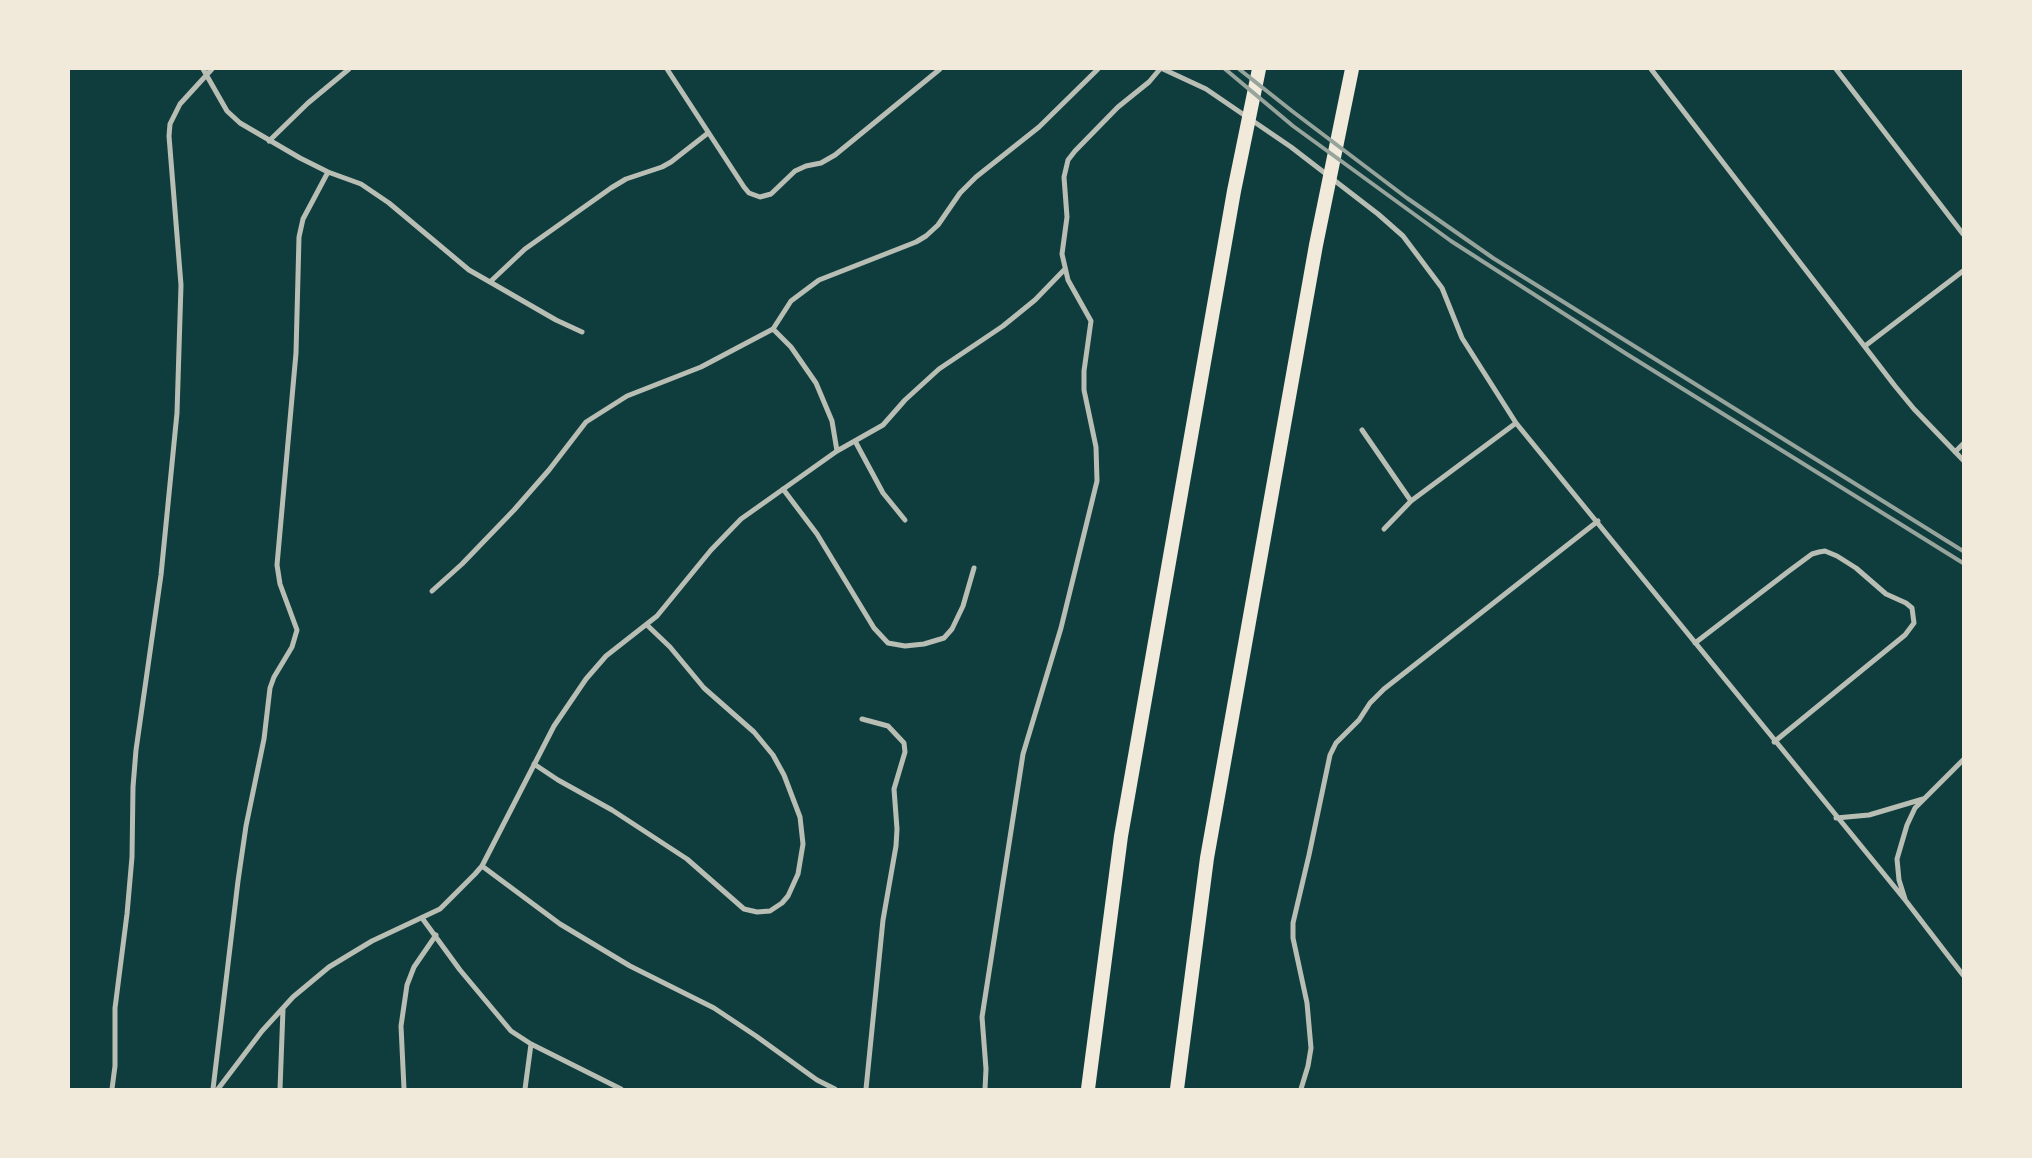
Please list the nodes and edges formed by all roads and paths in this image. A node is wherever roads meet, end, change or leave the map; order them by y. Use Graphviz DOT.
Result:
graph roads {
  1 [pos="203,69"];
  2 [pos="212,69"];
  3 [pos="349,69"];
  4 [pos="667,69"];
  5 [pos="940,69"];
  6 [pos="1098,69"];
  7 [pos="1160,69"];
  8 [pos="1163,69"];
  9 [pos="1259,69"];
  10 [pos="1651,69"];
  11 [pos="1836,69"];
  12 [pos="1351,71"];
  13 [pos="206,74"];
  14 [pos="708,133"];
  15 [pos="269,141"];
  16 [pos="328,172"];
  17 [pos="1963,234"];
  18 [pos="1065,269"];
  19 [pos="1963,271"];
  20 [pos="490,282"];
  21 [pos="773,329"];
  22 [pos="582,332"];
  23 [pos="1864,346"];
  24 [pos="1516,423"];
  25 [pos="1362,430"];
  26 [pos="856,441"];
  27 [pos="1963,444"];
  28 [pos="837,450"];
  29 [pos="1955,452"];
  30 [pos="1963,460"];
  31 [pos="783,489"];
  32 [pos="1411,501"];
  33 [pos="905,520"];
  34 [pos="1598,522"];
  35 [pos="1384,529"];
  36 [pos="974,568"];
  37 [pos="432,591"];
  38 [pos="647,625"];
  39 [pos="1696,643"];
  40 [pos="862,719"];
  41 [pos="1774,742"];
  42 [pos="1963,760"];
  43 [pos="534,764"];
  44 [pos="1924,798"];
  45 [pos="1836,818"];
  46 [pos="482,866"];
  47 [pos="1906,901"];
  48 [pos="422,918"];
  49 [pos="436,935"];
  50 [pos="1963,976"];
  51 [pos="283,1008"];
  52 [pos="531,1044"];
  53 [pos="112,1089"];
  54 [pos="213,1089"];
  55 [pos="218,1089"];
  56 [pos="280,1089"];
  57 [pos="404,1089"];
  58 [pos="525,1089"];
  59 [pos="621,1089"];
  60 [pos="835,1089"];
  61 [pos="866,1089"];
  62 [pos="986,1089"];
  63 [pos="1088,1089"];
  64 [pos="1177,1089"];
  65 [pos="1301,1089"];
  1 -- 13 [label="street"];
  2 -- 13 [label="street"];
  3 -- 15 [label="street"];
  4 -- 14 [label="street"];
  5 -- 14 [label="street"];
  6 -- 21 [label="street"];
  7 -- 18 [label="street"];
  8 -- 24 [label="street"];
  9 -- 63 [label="highway"];
  10 -- 23 [label="street"];
  11 -- 17 [label="street"];
  12 -- 64 [label="highway"];
  13 -- 15 [label="street"];
  13 -- 53 [label="street"];
  14 -- 20 [label="street"];
  15 -- 16 [label="street"];
  16 -- 20 [label="street"];
  16 -- 54 [label="street"];
  18 -- 26 [label="street"];
  18 -- 62 [label="street"];
  19 -- 23 [label="street"];
  20 -- 22 [label="street"];
  21 -- 28 [label="street"];
  21 -- 37 [label="street"];
  23 -- 29 [label="street"];
  24 -- 32 [label="street"];
  24 -- 34 [label="street"];
  25 -- 32 [label="street"];
  26 -- 28 [label="street"];
  26 -- 33 [label="street"];
  27 -- 29 [label="street"];
  28 -- 31 [label="street"];
  29 -- 30 [label="street"];
  31 -- 36 [label="street"];
  31 -- 38 [label="street"];
  32 -- 35 [label="street"];
  34 -- 39 [label="street"];
  34 -- 65 [label="street"];
  38 -- 43 [label="street"];
  38 -- 43 [label="street"];
  39 -- 41 [label="street"];
  39 -- 41 [label="street"];
  40 -- 61 [label="street"];
  41 -- 45 [label="street"];
  42 -- 44 [label="street"];
  43 -- 46 [label="street"];
  44 -- 45 [label="street"];
  44 -- 47 [label="street"];
  45 -- 47 [label="street"];
  46 -- 48 [label="street"];
  46 -- 60 [label="street"];
  47 -- 50 [label="street"];
  48 -- 49 [label="street"];
  48 -- 51 [label="street"];
  49 -- 52 [label="street"];
  49 -- 57 [label="street"];
  51 -- 55 [label="street"];
  51 -- 56 [label="street"];
  52 -- 58 [label="street"];
  52 -- 59 [label="street"];
}
